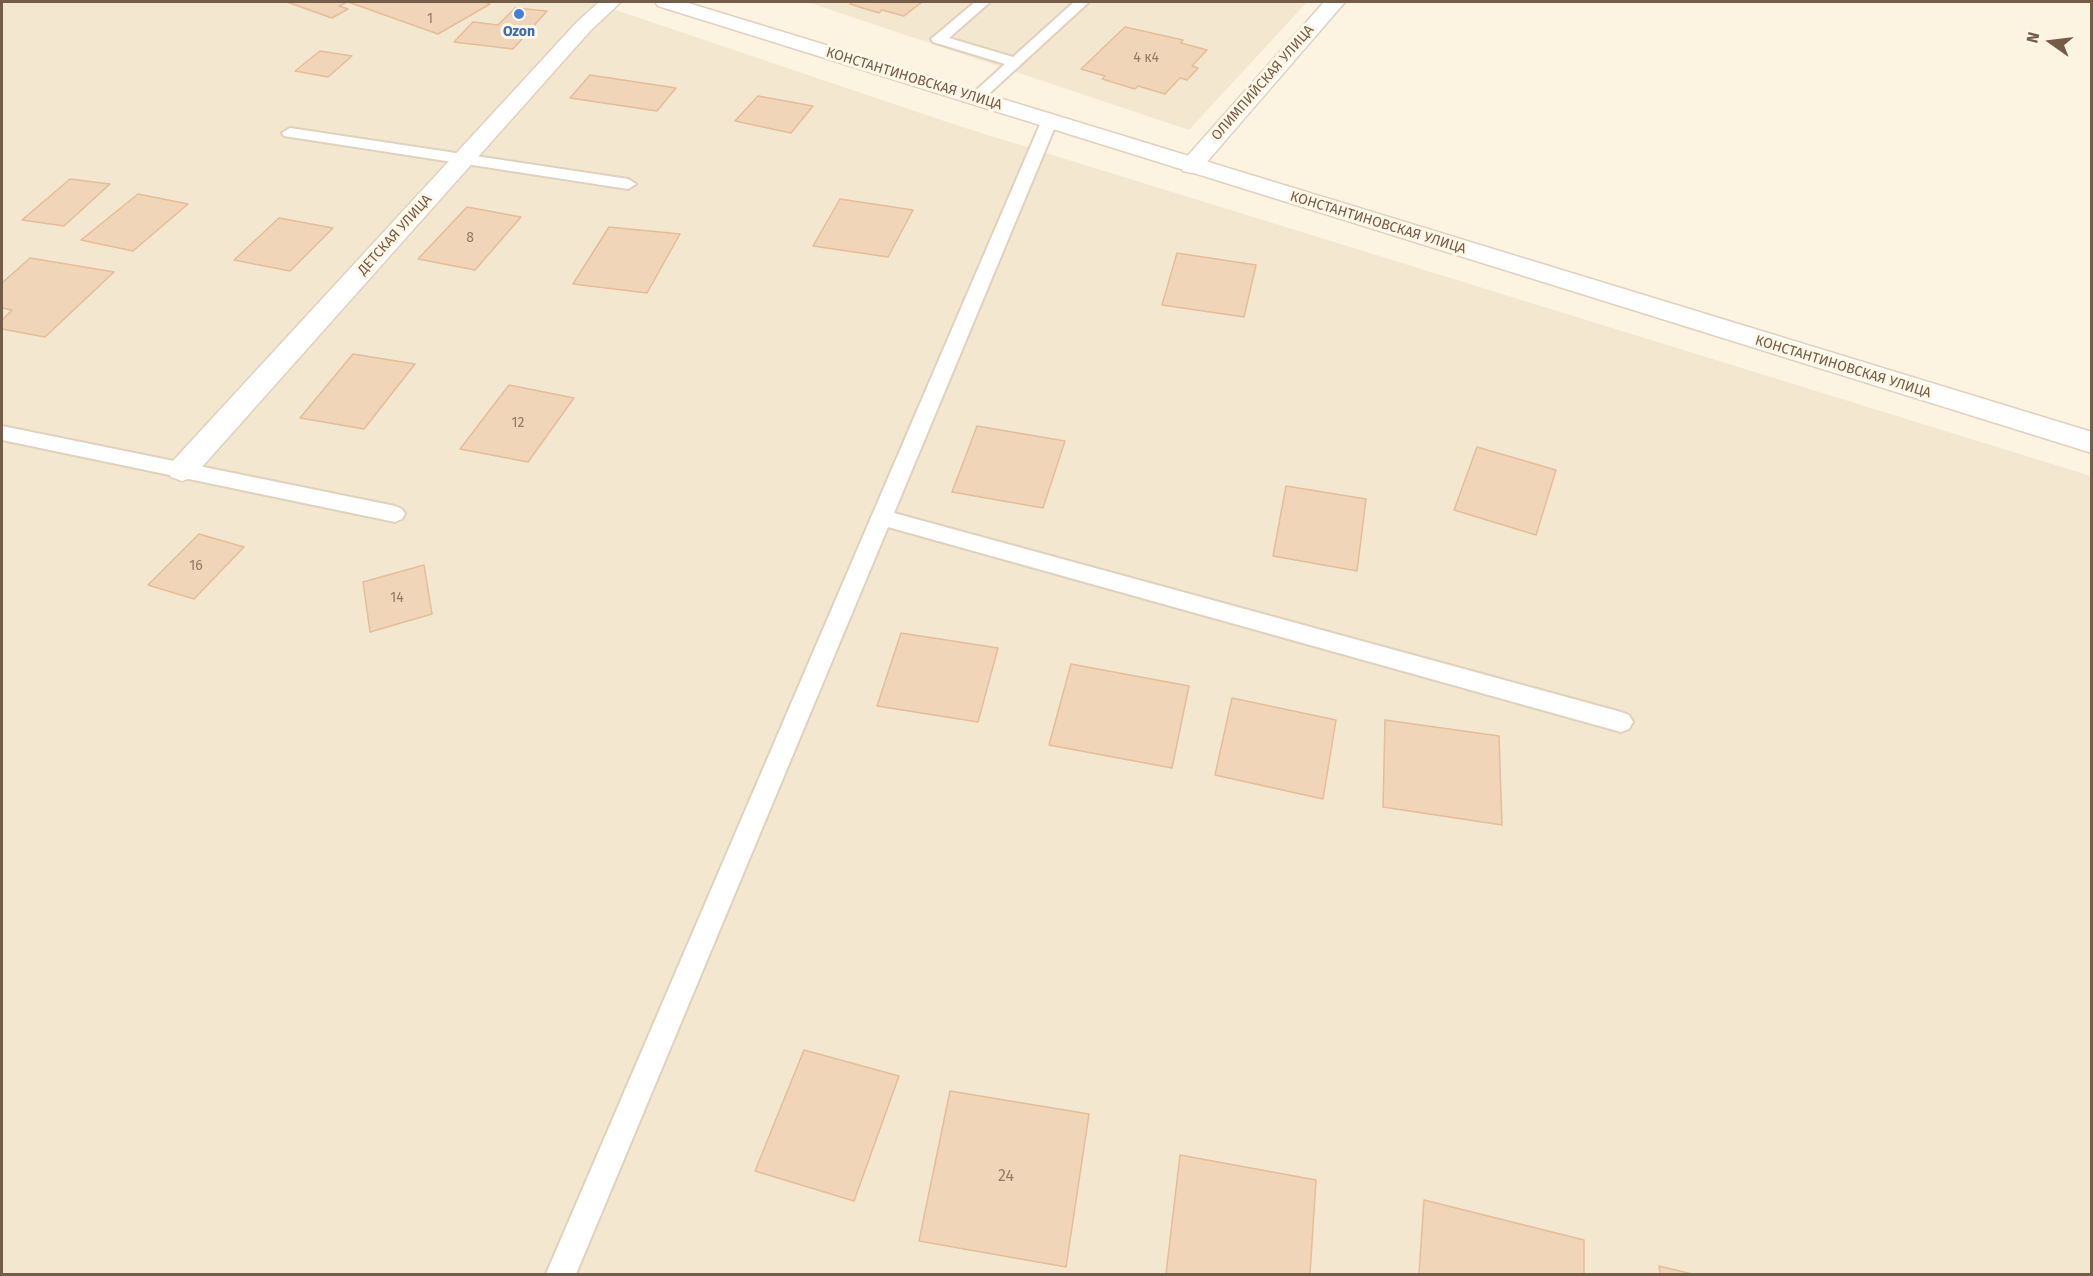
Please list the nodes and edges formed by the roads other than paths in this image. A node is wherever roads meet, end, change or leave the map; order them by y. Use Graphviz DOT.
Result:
graph roads {
  1 [pos="611,2"];
  2 [pos="665,2"];
  3 [pos="983,2"];
  4 [pos="1082,2"];
  5 [pos="1335,2"];
  6 [pos="1015,62"];
  7 [pos="976,98"];
  8 [pos="1049,122"];
  9 [pos="290,133"];
  10 [pos="464,159"];
  11 [pos="1191,166"];
  12 [pos="628,184"];
  13 [pos="2,433"];
  14 [pos="2091,444"];
  15 [pos="182,470"];
  16 [pos="395,514"];
  17 [pos="883,518"];
  18 [pos="1620,722"];
  19 [pos="561,1275"];
  1 -- 10 [label="street, ДЕТСКАЯ УЛИЦА"];
  2 -- 7 [label="street, КОНСТАНТИНОВСКАЯ УЛИЦА"];
  3 -- 6 [label="lane"];
  4 -- 6 [label="lane"];
  5 -- 11 [label="street, ОЛИМПИЙСКАЯ УЛИЦА"];
  6 -- 7 [label="lane"];
  7 -- 8 [label="street, КОНСТАНТИНОВСКАЯ УЛИЦА"];
  8 -- 11 [label="street, КОНСТАНТИНОВСКАЯ УЛИЦА"];
  8 -- 17 [label="lane"];
  9 -- 10 [label="lane"];
  10 -- 12 [label="lane"];
  10 -- 15 [label="street, ДЕТСКАЯ УЛИЦА"];
  11 -- 14 [label="street, КОНСТАНТИНОВСКАЯ УЛИЦА"];
  13 -- 15 [label="lane"];
  15 -- 16 [label="lane"];
  17 -- 18 [label="lane"];
  17 -- 19 [label="lane"];
}
